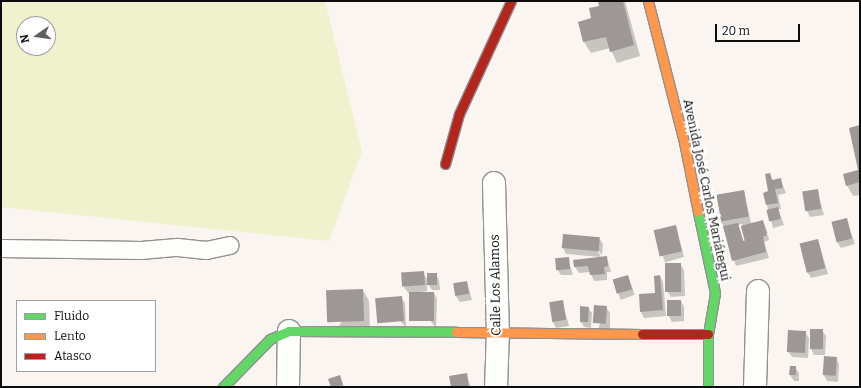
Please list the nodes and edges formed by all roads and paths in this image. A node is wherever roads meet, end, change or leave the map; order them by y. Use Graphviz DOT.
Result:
graph roads {
  1 [pos="511,1"];
  2 [pos="648,1"];
  3 [pos="445,164"];
  4 [pos="494,183"];
  5 [pos="229,245"];
  6 [pos="1,248"];
  7 [pos="758,291"];
  8 [pos="288,331"];
  9 [pos="498,331"];
  10 [pos="708,334"];
  11 [pos="224,387"];
  12 [pos="288,387"];
  13 [pos="496,387"];
  14 [pos="708,387"];
  15 [pos="755,387"];
  1 -- 3 [label="street"];
  2 -- 10 [label="street, Avenida José Carlos Mariátegui"];
  4 -- 9 [label="street, Calle Los Alamos"];
  5 -- 6 [label="lane"];
  7 -- 15 [label="street"];
  8 -- 9 [label="street"];
  8 -- 11 [label="street"];
  8 -- 12 [label="street"];
  9 -- 10 [label="street"];
  9 -- 13 [label="street, Calle Los Alamos"];
  10 -- 14 [label="street, Avenida José Carlos Mariátegui"];
}
